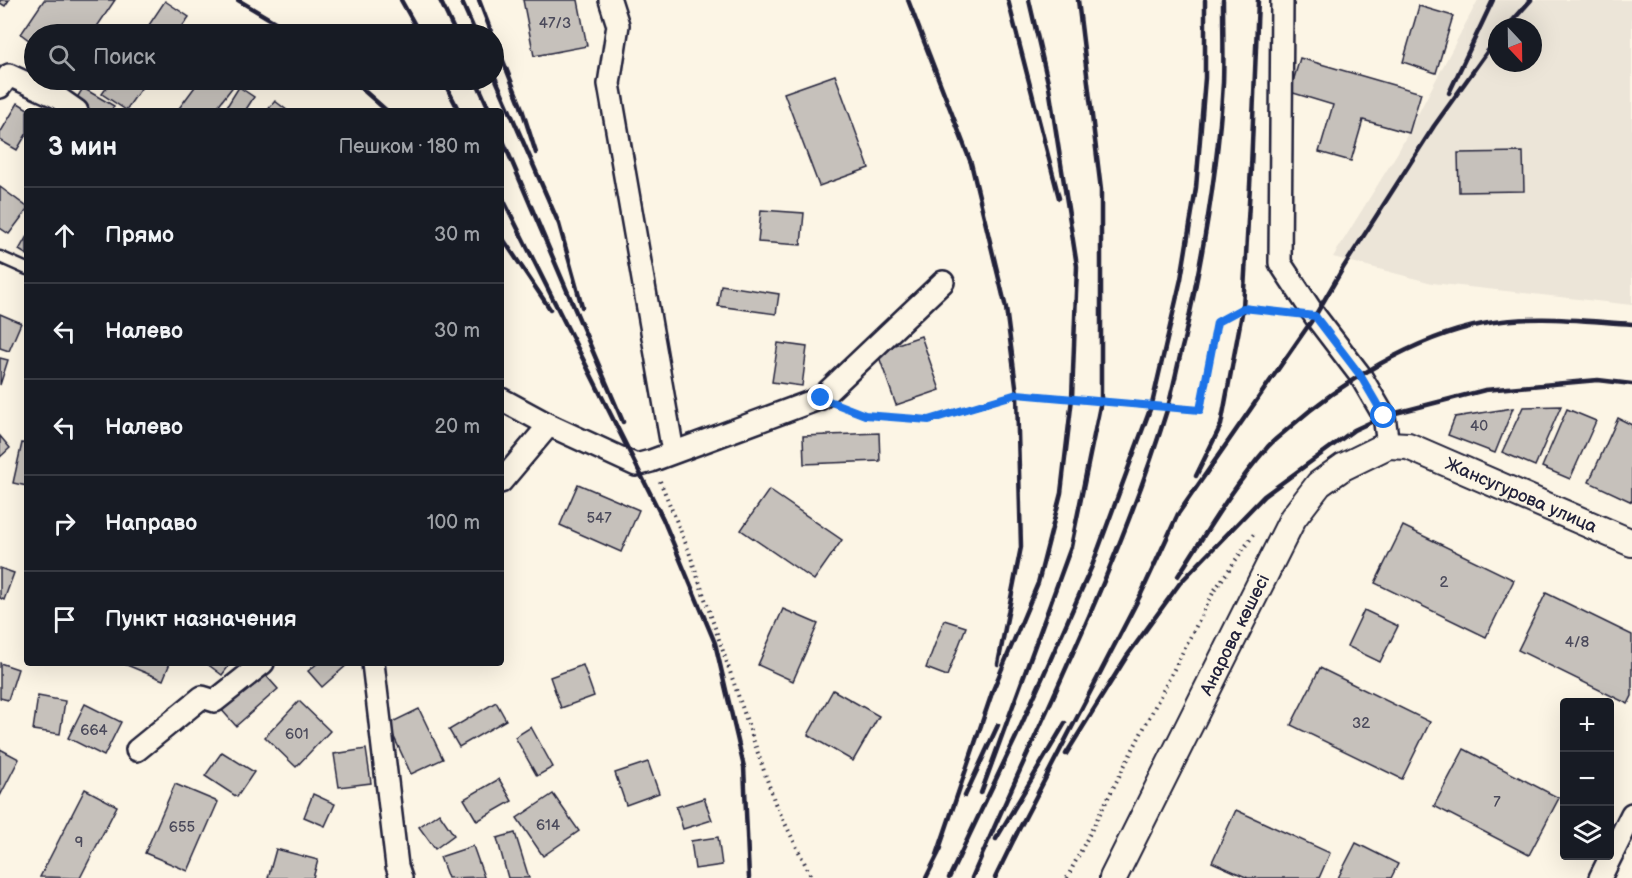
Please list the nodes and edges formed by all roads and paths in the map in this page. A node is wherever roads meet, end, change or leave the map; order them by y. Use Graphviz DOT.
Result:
graph roads {
  1 [pos="610,0"];
  2 [pos="1282,0"];
  3 [pos="3,77"];
  4 [pos="24,84"];
  5 [pos="40,90"];
  6 [pos="73,108"];
  7 [pos="0,256"];
  8 [pos="24,268"];
  9 [pos="943,282"];
  10 [pos="1315,316"];
  11 [pos="821,398"];
  12 [pos="504,401"];
  13 [pos="549,425"];
  14 [pos="1398,446"];
  15 [pos="673,452"];
  16 [pos="651,461"];
  17 [pos="504,478"];
  18 [pos="1632,543"];
  19 [pos="259,666"];
  20 [pos="373,666"];
  21 [pos="137,750"];
  22 [pos="1632,814"];
  23 [pos="401,878"];
  24 [pos="812,878"];
  25 [pos="1113,878"];
  26 [pos="1600,878"];
  1 -- 15 [label="street"];
  2 -- 10 [label="street"];
  3 -- 4 [label="street"];
  5 -- 6 [label="street"];
  7 -- 8 [label="lane"];
  9 -- 11 [label="street"];
  10 -- 11 [label="path"];
  10 -- 14 [label="street"];
  11 -- 15 [label="street"];
  12 -- 13 [label="street"];
  13 -- 16 [label="street"];
  13 -- 17 [label="street"];
  14 -- 18 [label="street, Жансугурова улица"];
  14 -- 25 [label="street, Анарова көшесі"];
  15 -- 16 [label="street"];
  16 -- 24 [label="path"];
  19 -- 21 [label="street"];
  20 -- 23 [label="street"];
  22 -- 26 [label="street"];
}
